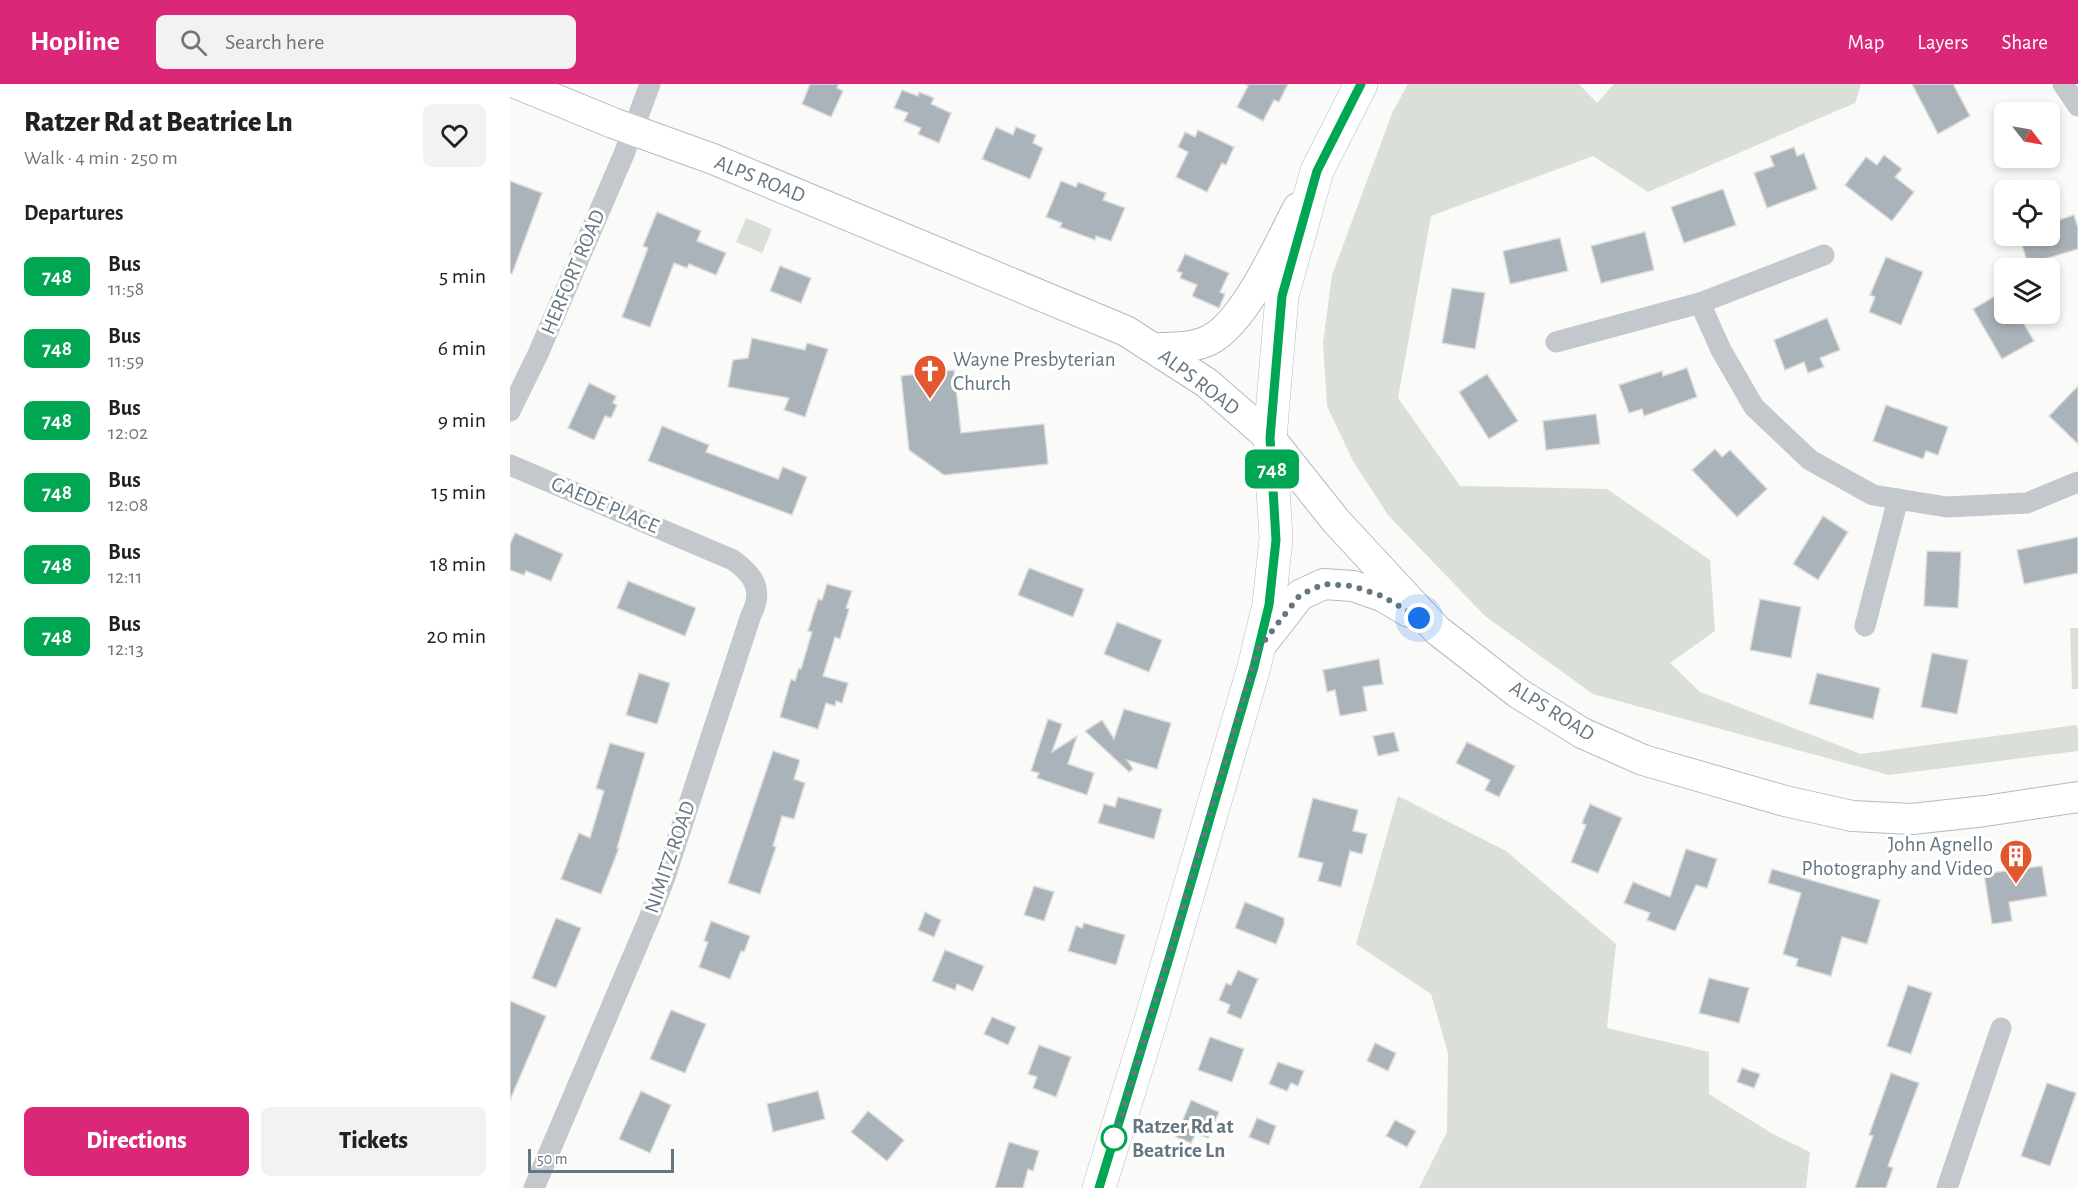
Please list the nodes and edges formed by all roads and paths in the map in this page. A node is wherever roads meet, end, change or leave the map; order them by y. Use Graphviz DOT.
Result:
graph roads {
  1 [pos="518,84"];
  2 [pos="650,84"];
  3 [pos="1361,84"];
  4 [pos="2062,84"];
  5 [pos="2078,106"];
  6 [pos="634,131"];
  7 [pos="1317,171"];
  8 [pos="1824,255"];
  9 [pos="1700,303"];
  10 [pos="1556,342"];
  11 [pos="1155,348"];
  12 [pos="510,411"];
  13 [pos="1270,438"];
  14 [pos="510,465"];
  15 [pos="2078,482"];
  16 [pos="1898,499"];
  17 [pos="699,545"];
  18 [pos="1864,626"];
  19 [pos="1437,630"];
  20 [pos="1258,649"];
  21 [pos="2078,797"];
  22 [pos="2001,1028"];
  23 [pos="534,1188"];
  24 [pos="1099,1188"];
  25 [pos="1947,1188"];
  1 -- 6 [label="main road, ALPS ROAD"];
  2 -- 6 [label="street, HERFORT ROAD"];
  3 -- 7 [label="main road"];
  4 -- 5 [label="street"];
  6 -- 11 [label="main road, ALPS ROAD"];
  6 -- 12 [label="street, HERFORT ROAD"];
  7 -- 11 [label="main road"];
  7 -- 13 [label="main road"];
  8 -- 9 [label="street"];
  9 -- 10 [label="street"];
  9 -- 16 [label="street"];
  11 -- 13 [label="main road, ALPS ROAD"];
  13 -- 19 [label="main road, ALPS ROAD"];
  13 -- 20 [label="main road"];
  14 -- 17 [label="street, GAEDE PLACE"];
  15 -- 16 [label="street"];
  16 -- 18 [label="street"];
  17 -- 23 [label="street, NIMITZ ROAD"];
  19 -- 20 [label="main road"];
  19 -- 21 [label="main road, ALPS ROAD"];
  20 -- 24 [label="main road"];
  22 -- 25 [label="street"];
}
